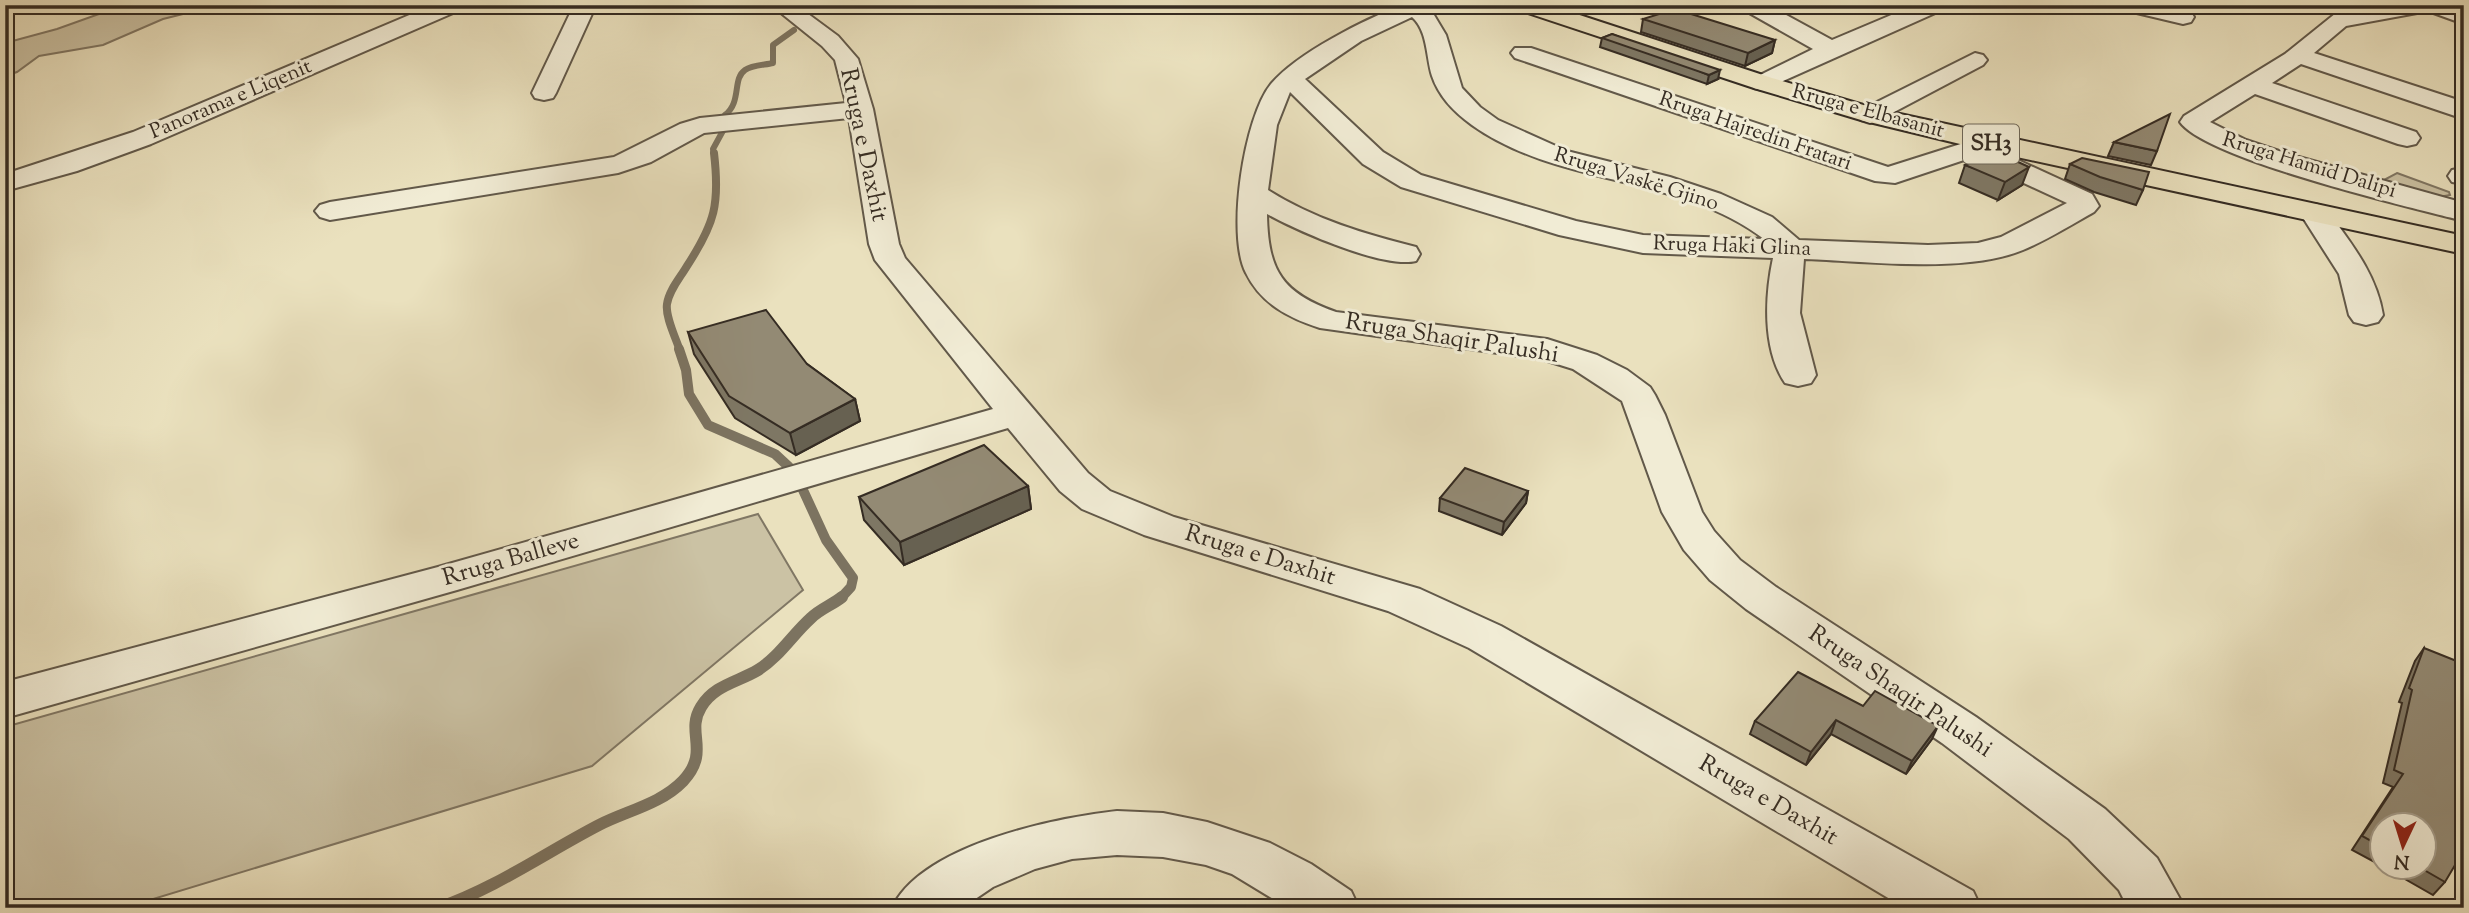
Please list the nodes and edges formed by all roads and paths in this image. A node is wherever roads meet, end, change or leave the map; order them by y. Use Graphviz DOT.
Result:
graph roads {
  1 [pos="452,5"];
  2 [pos="585,5"];
  3 [pos="782,5"];
  4 [pos="1527,5"];
  5 [pos="1752,5"];
  6 [pos="1934,5"];
  7 [pos="2132,5"];
  8 [pos="2426,5"];
  9 [pos="2432,5"];
  10 [pos="1420,7"];
  11 [pos="2344,10"];
  12 [pos="2183,17"];
  13 [pos="2464,17"];
  14 [pos="1831,49"];
  15 [pos="1523,52"];
  16 [pos="2297,55"];
  17 [pos="1975,60"];
  18 [pos="1291,79"];
  19 [pos="1763,83"];
  20 [pos="2250,84"];
  21 [pos="544,93"];
  22 [pos="860,109"];
  23 [pos="2464,111"];
  24 [pos="1870,115"];
  25 [pos="2407,138"];
  26 [pos="1981,146"];
  27 [pos="5,183"];
  28 [pos="1255,194"];
  29 [pos="330,211"];
  30 [pos="2464,212"];
  31 [pos="2315,213"];
  32 [pos="2464,245"];
  33 [pos="1790,250"];
  34 [pos="1405,254"];
  35 [pos="2366,315"];
  36 [pos="1798,375"];
  37 [pos="1016,414"];
  38 [pos="5,700"];
  39 [pos="920,908"];
  40 [pos="1331,908"];
  41 [pos="1953,908"];
  42 [pos="2157,908"];
  1 -- 27 [label="street, Panorama e Liqenit"];
  2 -- 21 [label="street"];
  3 -- 22 [label="street, Rruga e Daxhit"];
  4 -- 19 [label="main road, Rruga e Elbasanit / SH3"];
  5 -- 14 [label="street"];
  6 -- 14 [label="street"];
  7 -- 12 [label="street"];
  8 -- 11 [label="street"];
  9 -- 13 [label="street"];
  10 -- 18 [label="street, Rruga Shaqir Palushi"];
  10 -- 33 [label="street, Rruga Vaskë Gjino"];
  11 -- 16 [label="street, Rruga Hamid Dalipi"];
  14 -- 19 [label="street"];
  15 -- 26 [label="street, Rruga Hajredin Fratari"];
  16 -- 20 [label="street, Rruga Hamid Dalipi"];
  16 -- 23 [label="street"];
  17 -- 24 [label="street"];
  18 -- 28 [label="street, Rruga Shaqir Palushi"];
  18 -- 33 [label="street, Rruga Haki Glina"];
  19 -- 24 [label="main road, Rruga e Elbasanit / SH3"];
  20 -- 25 [label="street"];
  20 -- 30 [label="street, Rruga Hamid Dalipi"];
  22 -- 29 [label="street"];
  22 -- 37 [label="street, Rruga e Daxhit"];
  24 -- 26 [label="main road, Rruga e Elbasanit / SH3"];
  26 -- 31 [label="main road, Rruga e Elbasanit / SH3"];
  26 -- 33 [label="street, Rruga Haki Glina"];
  28 -- 34 [label="street"];
  28 -- 42 [label="street, Rruga Shaqir Palushi"];
  31 -- 32 [label="main road, Rruga e Elbasanit / SH3"];
  31 -- 35 [label="street"];
  33 -- 36 [label="street"];
  37 -- 38 [label="street, Rruga Balleve"];
  37 -- 41 [label="street, Rruga e Daxhit"];
  39 -- 40 [label="street"];
}
